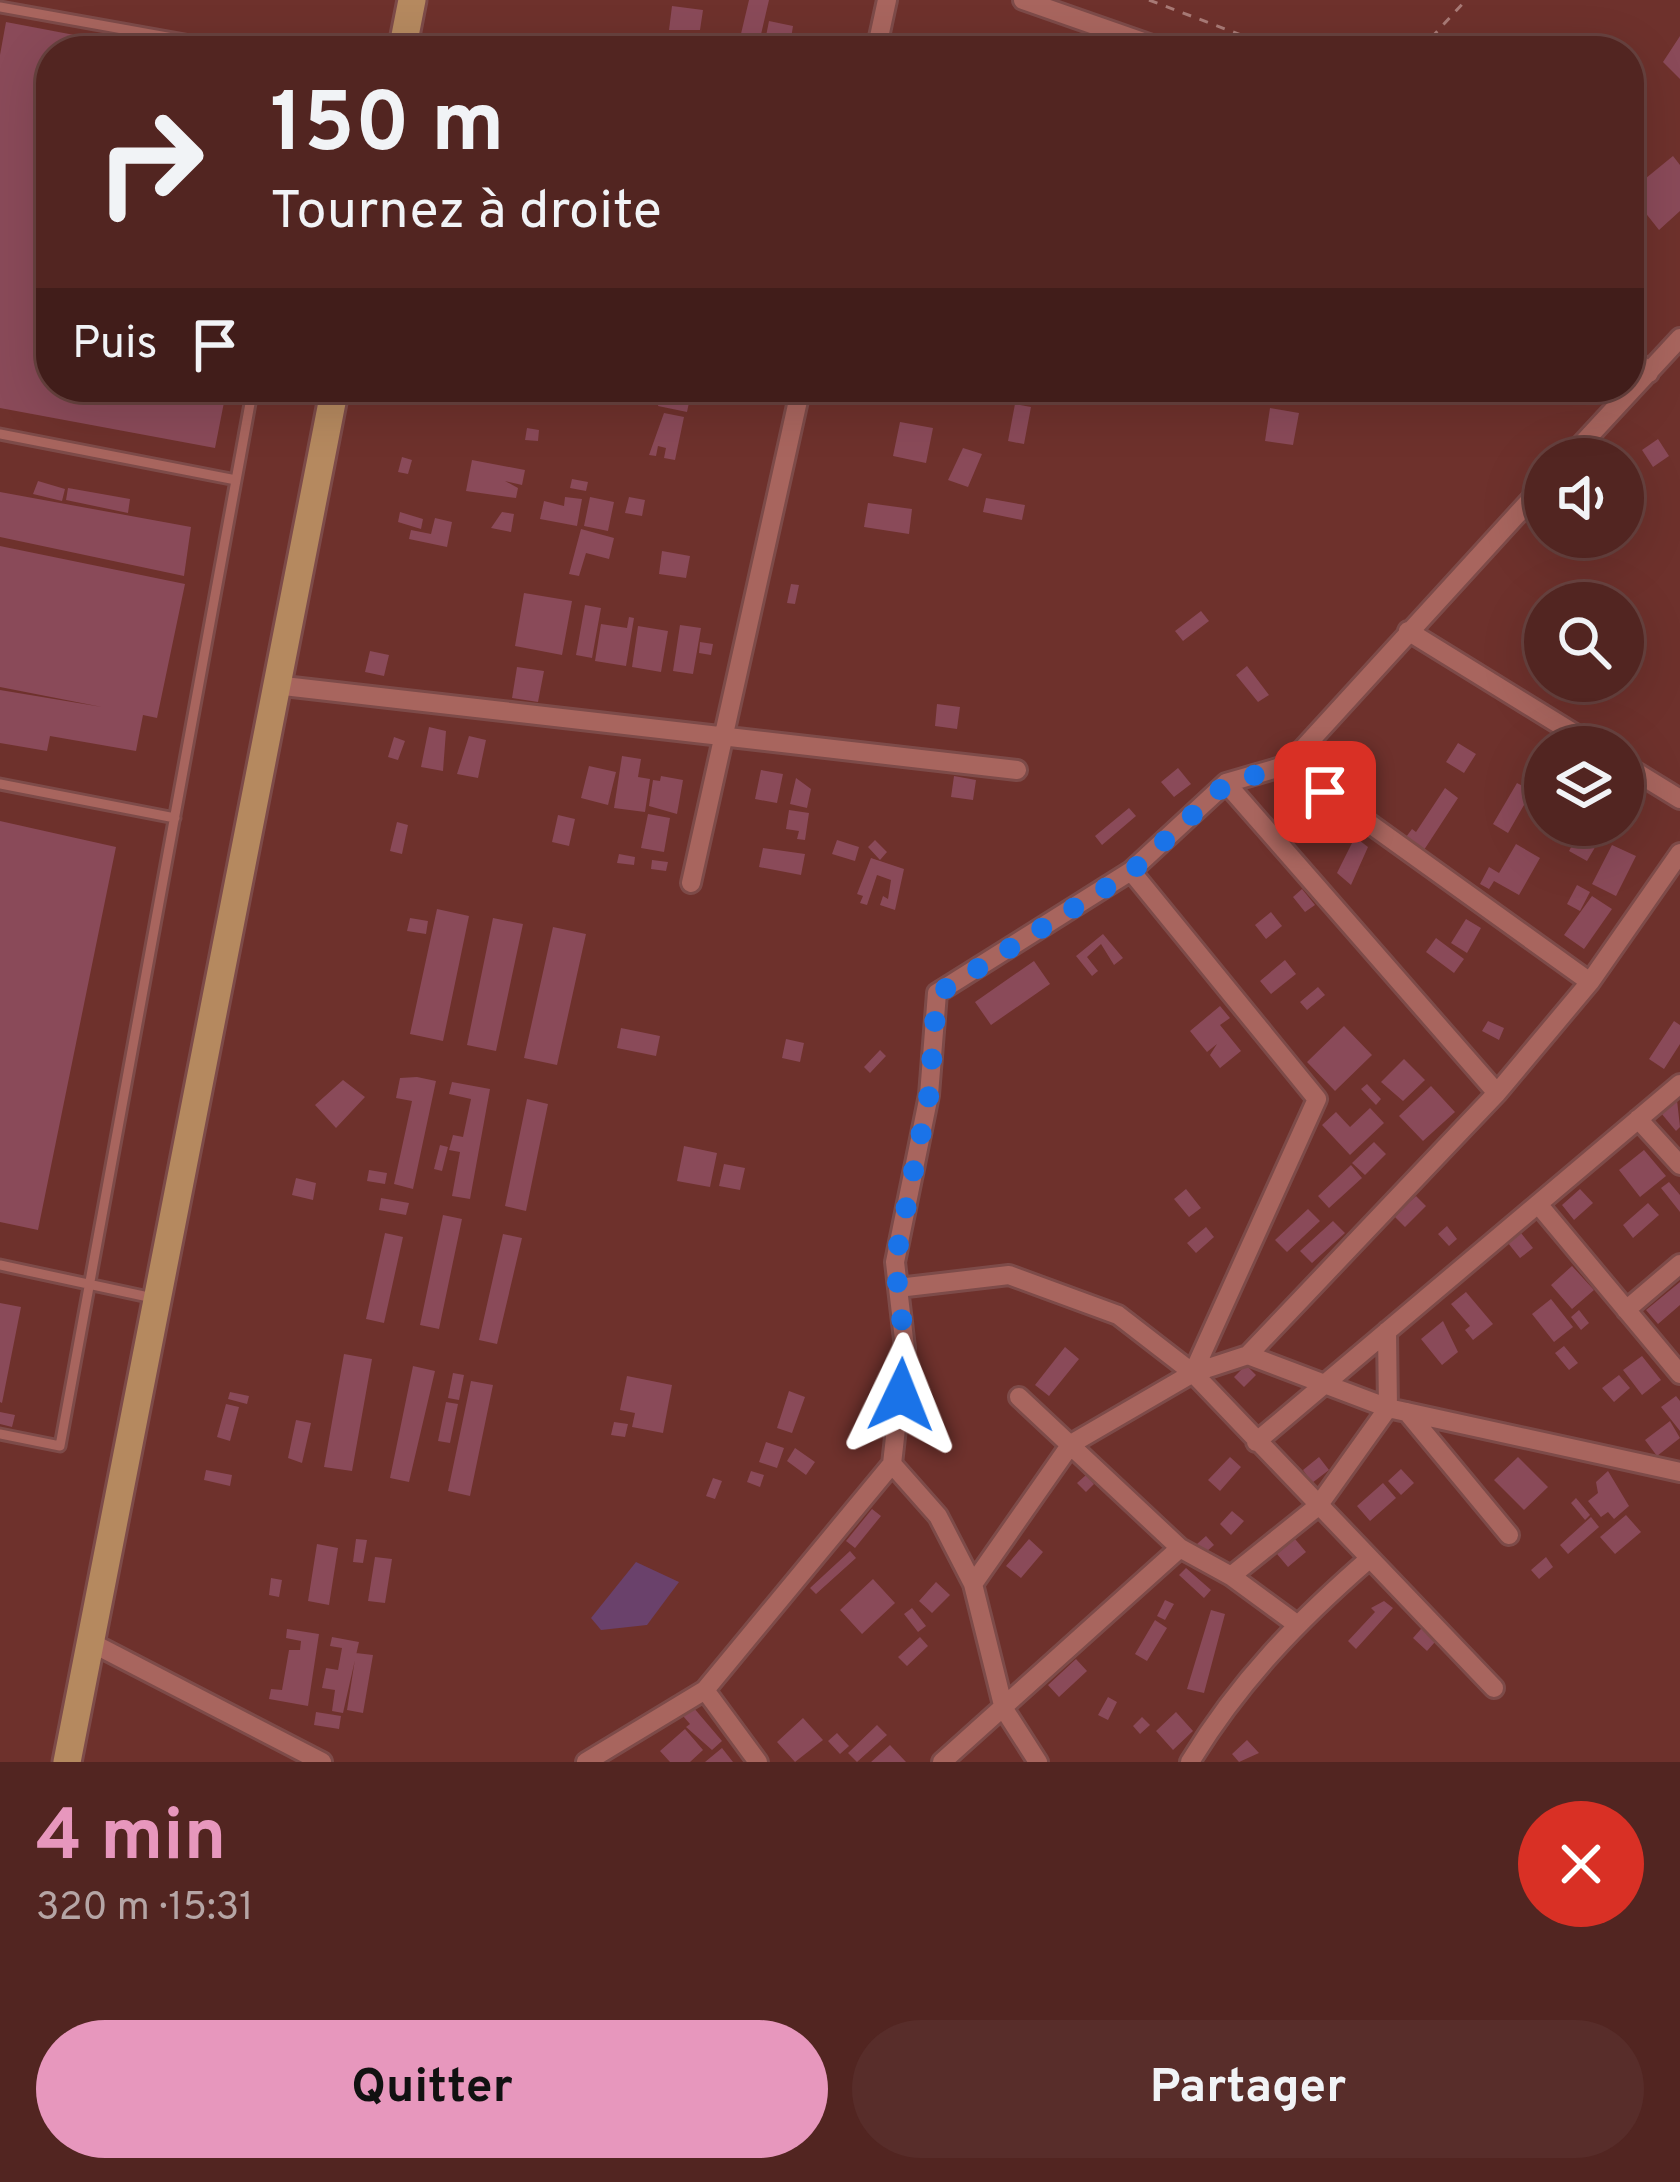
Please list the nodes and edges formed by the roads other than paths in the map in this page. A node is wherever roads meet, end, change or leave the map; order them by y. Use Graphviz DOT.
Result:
graph roads {
  1 [pos="412,0"];
  2 [pos="887,0"];
  3 [pos="1023,0"];
  4 [pos="0,7"];
  5 [pos="161,36"];
  6 [pos="405,36"];
  7 [pos="879,36"];
  8 [pos="1126,36"];
  9 [pos="1680,338"];
  10 [pos="1644,369"];
  11 [pos="1648,373"];
  12 [pos="1644,377"];
  13 [pos="251,402"];
  14 [pos="332,402"];
  15 [pos="798,402"];
  16 [pos="1621,402"];
  17 [pos="0,434"];
  18 [pos="1588,438"];
  19 [pos="236,479"];
  20 [pos="1524,507"];
  21 [pos="1408,632"];
  22 [pos="275,685"];
  23 [pos="1562,726"];
  24 [pos="724,736"];
  25 [pos="1288,765"];
  26 [pos="1017,770"];
  27 [pos="1644,777"];
  28 [pos="0,784"];
  29 [pos="1226,784"];
  30 [pos="1680,799"];
  31 [pos="175,818"];
  32 [pos="1680,853"];
  33 [pos="1131,872"];
  34 [pos="691,883"];
  35 [pos="1590,982"];
  36 [pos="1680,1084"];
  37 [pos="1497,1093"];
  38 [pos="1638,1119"];
  39 [pos="1680,1166"];
  40 [pos="1538,1204"];
  41 [pos="1680,1264"];
  42 [pos="0,1265"];
  43 [pos="90,1283"];
  44 [pos="898,1288"];
  45 [pos="156,1299"];
  46 [pos="1626,1310"];
  47 [pos="1387,1331"];
  48 [pos="1248,1355"];
  49 [pos="1193,1373"];
  50 [pos="1680,1374"];
  51 [pos="1322,1387"];
  52 [pos="1019,1397"];
  53 [pos="1397,1410"];
  54 [pos="0,1434"];
  55 [pos="1256,1442"];
  56 [pos="1071,1444"];
  57 [pos="892,1464"];
  58 [pos="1680,1472"];
  59 [pos="1318,1506"];
  60 [pos="1509,1534"];
  61 [pos="1180,1548"];
  62 [pos="1370,1559"];
  63 [pos="1231,1576"];
  64 [pos="973,1584"];
  65 [pos="1295,1623"];
  66 [pos="92,1643"];
  67 [pos="1494,1688"];
  68 [pos="705,1690"];
  69 [pos="1004,1709"];
  70 [pos="68,1762"];
  71 [pos="322,1762"];
  72 [pos="586,1762"];
  73 [pos="758,1762"];
  74 [pos="942,1762"];
  75 [pos="1038,1762"];
  76 [pos="1190,1762"];
  1 -- 6 [label="main road"];
  2 -- 7 [label="street"];
  3 -- 8 [label="street"];
  4 -- 5 [label="lane"];
  9 -- 11 [label="street"];
  10 -- 11 [label="street"];
  11 -- 12 [label="street"];
  13 -- 19 [label="lane"];
  14 -- 22 [label="main road"];
  15 -- 24 [label="street"];
  16 -- 18 [label="street"];
  17 -- 19 [label="lane"];
  19 -- 31 [label="lane"];
  20 -- 21 [label="street"];
  21 -- 23 [label="street"];
  21 -- 25 [label="street"];
  22 -- 24 [label="street"];
  22 -- 45 [label="main road"];
  24 -- 26 [label="street"];
  24 -- 34 [label="street"];
  25 -- 29 [label="street"];
  25 -- 35 [label="street"];
  27 -- 30 [label="street"];
  28 -- 31 [label="lane"];
  29 -- 33 [label="street"];
  29 -- 37 [label="street"];
  31 -- 43 [label="lane"];
  32 -- 35 [label="street"];
  33 -- 44 [label="street"];
  33 -- 49 [label="street"];
  35 -- 37 [label="street"];
  36 -- 38 [label="street"];
  37 -- 48 [label="street"];
  38 -- 39 [label="street"];
  38 -- 40 [label="street"];
  40 -- 46 [label="street"];
  40 -- 47 [label="street"];
  41 -- 46 [label="street"];
  42 -- 43 [label="lane"];
  43 -- 45 [label="lane"];
  43 -- 54 [label="lane"];
  44 -- 49 [label="street"];
  44 -- 57 [label="street"];
  45 -- 66 [label="main road"];
  46 -- 50 [label="street"];
  47 -- 51 [label="street"];
  47 -- 53 [label="street"];
  48 -- 49 [label="street"];
  48 -- 51 [label="street"];
  49 -- 55 [label="street"];
  49 -- 56 [label="street"];
  51 -- 53 [label="street"];
  51 -- 55 [label="street"];
  52 -- 56 [label="street"];
  53 -- 58 [label="street"];
  53 -- 59 [label="street"];
  53 -- 60 [label="street"];
  55 -- 59 [label="street"];
  56 -- 61 [label="street"];
  56 -- 64 [label="street"];
  57 -- 64 [label="street"];
  57 -- 68 [label="street"];
  59 -- 62 [label="street"];
  59 -- 63 [label="street"];
  61 -- 63 [label="street"];
  61 -- 69 [label="street"];
  62 -- 65 [label="street"];
  62 -- 67 [label="street"];
  63 -- 65 [label="street"];
  64 -- 69 [label="street"];
  65 -- 76 [label="street"];
  66 -- 70 [label="main road"];
  66 -- 71 [label="street"];
  68 -- 72 [label="street"];
  68 -- 73 [label="street"];
  69 -- 74 [label="street"];
  69 -- 75 [label="street"];
}
